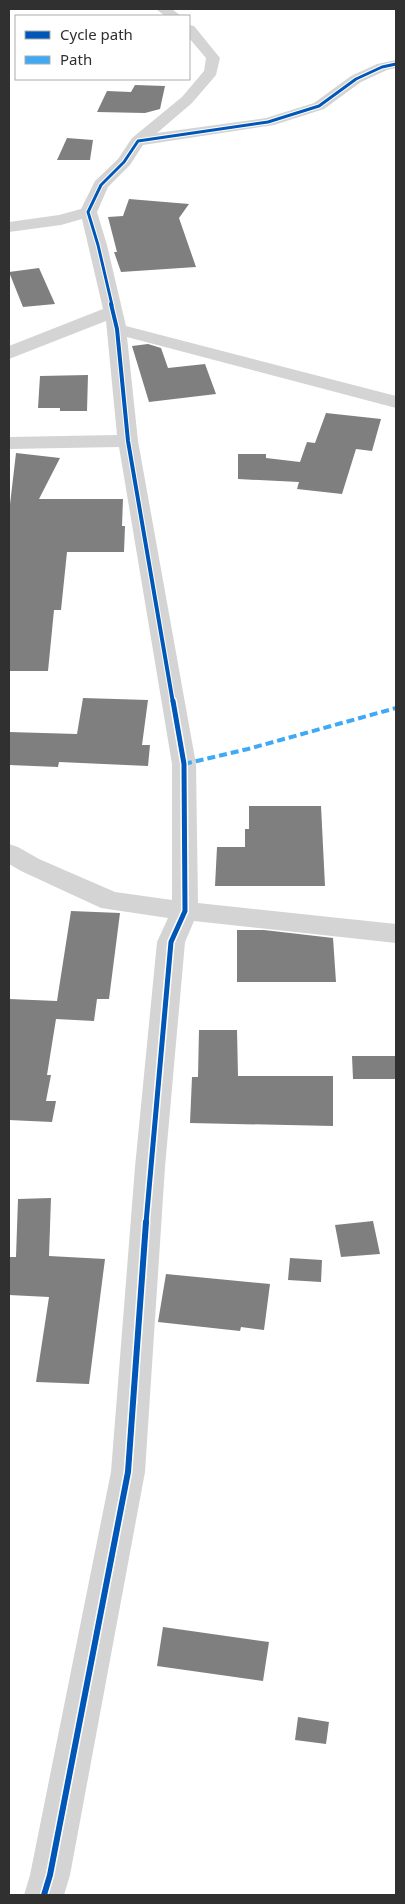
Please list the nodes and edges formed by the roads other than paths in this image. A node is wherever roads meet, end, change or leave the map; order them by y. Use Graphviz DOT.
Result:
graph roads {
  1 [pos="190,30"];
  2 [pos="396,64"];
  3 [pos="138,142"];
  4 [pos="88,212"];
  5 [pos="9,227"];
  6 [pos="107,331"];
  7 [pos="32,344"];
  8 [pos="9,354"];
  9 [pos="396,402"];
  10 [pos="128,442"];
  11 [pos="9,443"];
  12 [pos="9,853"];
  13 [pos="185,912"];
  14 [pos="396,934"];
  15 [pos="44,1895"];
  1 -- 3 [label="street"];
  2 -- 3 [label="street"];
  3 -- 4 [label="street"];
  4 -- 5 [label="street"];
  4 -- 6 [label="street"];
  6 -- 7 [label="street"];
  6 -- 7 [label="street"];
  6 -- 9 [label="street"];
  6 -- 10 [label="street"];
  7 -- 8 [label="street"];
  10 -- 11 [label="street"];
  10 -- 13 [label="street"];
  12 -- 13 [label="street"];
  13 -- 14 [label="street"];
  13 -- 15 [label="street"];
}
